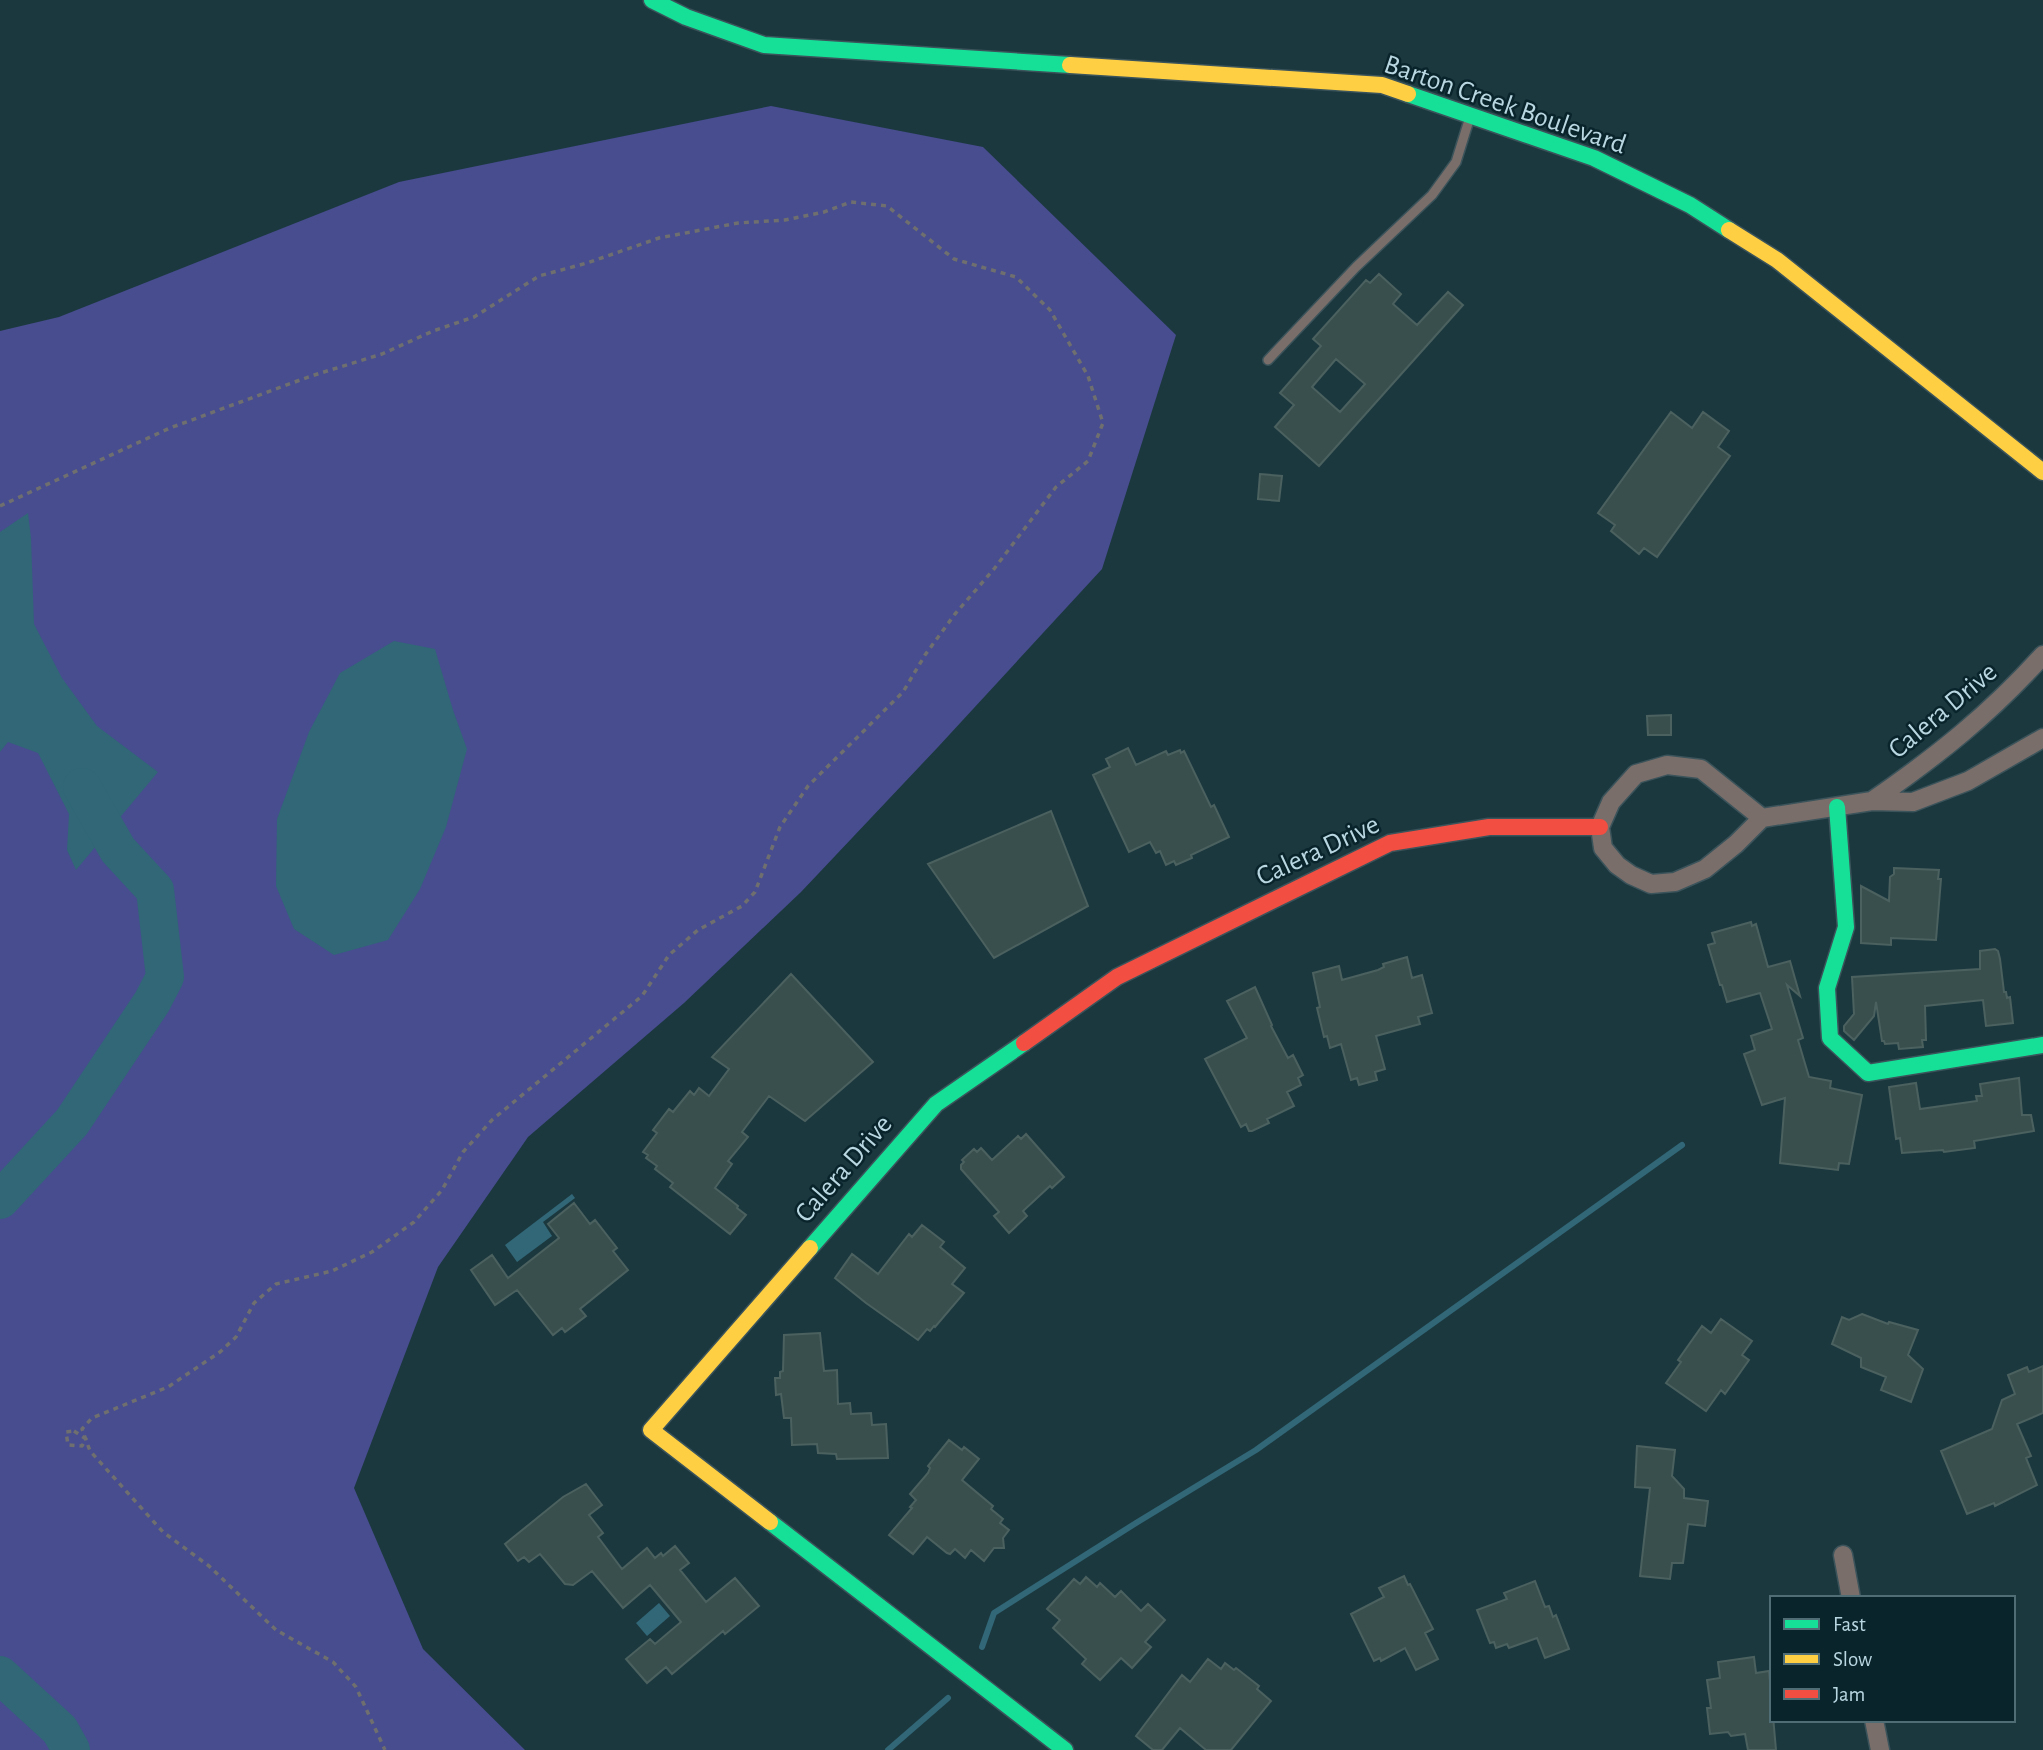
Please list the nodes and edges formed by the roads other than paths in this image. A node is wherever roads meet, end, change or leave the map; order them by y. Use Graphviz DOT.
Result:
graph roads {
  1 [pos="652,0"];
  2 [pos="1470,116"];
  3 [pos="1268,360"];
  4 [pos="2043,472"];
  5 [pos="2043,655"];
  6 [pos="2043,738"];
  7 [pos="1872,801"];
  8 [pos="1837,807"];
  9 [pos="1762,818"];
  10 [pos="1600,827"];
  11 [pos="2043,1045"];
  12 [pos="1843,1555"];
  13 [pos="1851,1596"];
  14 [pos="1874,1722"];
  15 [pos="1065,1750"];
  16 [pos="1880,1750"];
  1 -- 2 [label="street, Barton Creek Boulevard"];
  2 -- 3 [label="lane"];
  2 -- 4 [label="street, Barton Creek Boulevard"];
  5 -- 7 [label="street, Calera Drive"];
  6 -- 7 [label="street, Calera Drive"];
  7 -- 8 [label="street, Calera Drive"];
  8 -- 9 [label="street, Calera Drive"];
  8 -- 11 [label="street"];
  9 -- 10 [label="street"];
  9 -- 10 [label="street"];
  10 -- 15 [label="street, Calera Drive"];
  12 -- 13 [label="street"];
  14 -- 16 [label="street"];
}
